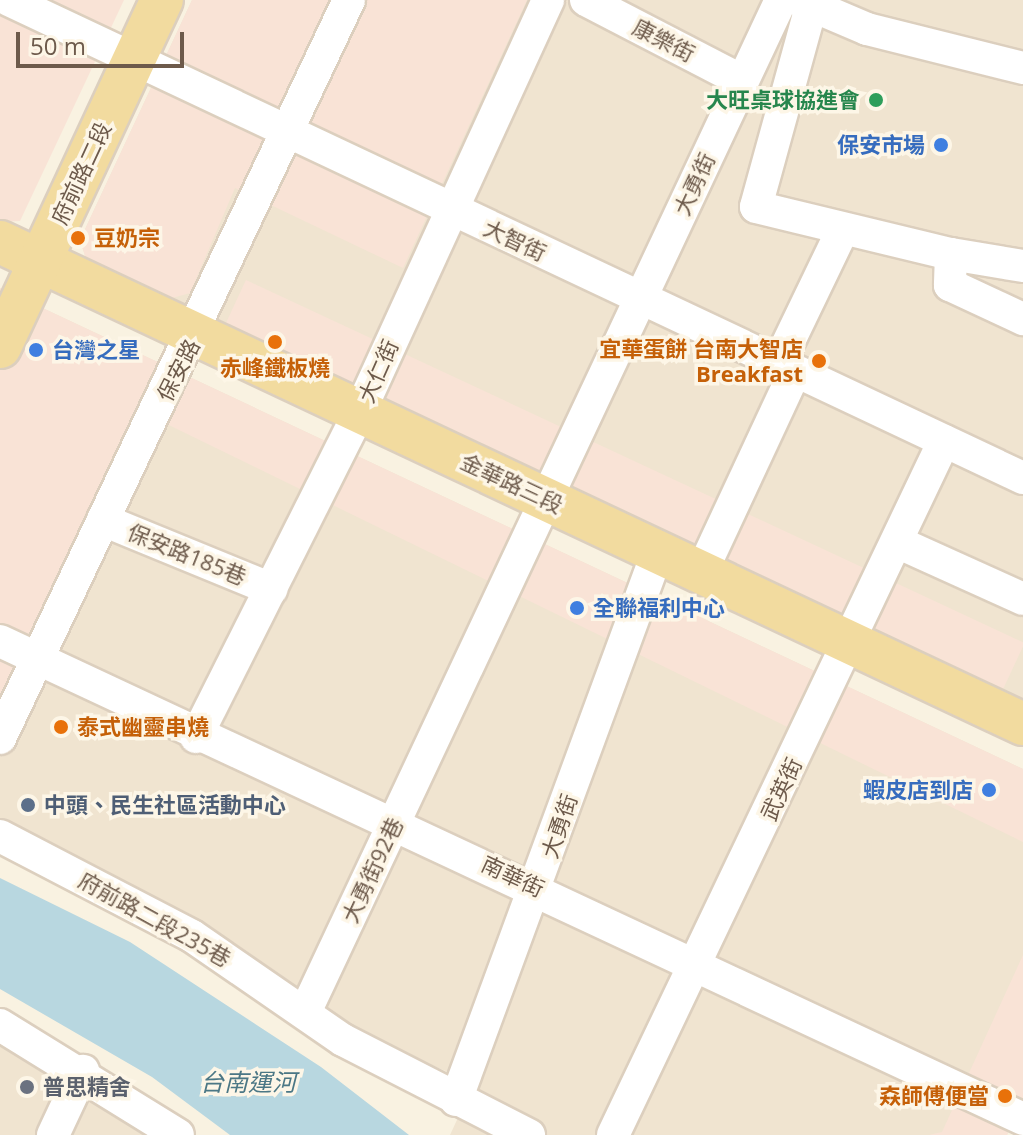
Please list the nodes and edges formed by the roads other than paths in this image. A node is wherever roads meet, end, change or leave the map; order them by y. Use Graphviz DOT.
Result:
graph roads {
  1 [pos="9,0"];
  2 [pos="162,0"];
  3 [pos="349,0"];
  4 [pos="548,0"];
  5 [pos="586,0"];
  6 [pos="797,2"];
  7 [pos="135,58"];
  8 [pos="1023,68"];
  9 [pos="742,81"];
  10 [pos="287,132"];
  11 [pos="451,209"];
  12 [pos="841,233"];
  13 [pos="0,242"];
  14 [pos="951,254"];
  15 [pos="41,261"];
  16 [pos="1023,266"];
  17 [pos="640,298"];
  18 [pos="1023,319"];
  19 [pos="196,334"];
  20 [pos="0,347"];
  21 [pos="786,368"];
  22 [pos="359,413"];
  23 [pos="944,441"];
  24 [pos="1023,478"];
  25 [pos="548,499"];
  26 [pos="103,520"];
  27 [pos="897,542"];
  28 [pos="658,551"];
  29 [pos="702,571"];
  30 [pos="271,589"];
  31 [pos="1023,599"];
  32 [pos="851,640"];
  33 [pos="0,641"];
  34 [pos="39,656"];
  35 [pos="1023,724"];
  36 [pos="196,737"];
  37 [pos="0,738"];
  38 [pos="395,822"];
  39 [pos="0,836"];
  40 [pos="537,887"];
  41 [pos="698,967"];
  42 [pos="307,1008"];
  43 [pos="0,1025"];
  44 [pos="83,1071"];
  45 [pos="456,1100"];
  46 [pos="1023,1119"];
  47 [pos="53,1135"];
  48 [pos="178,1135"];
  49 [pos="529,1135"];
  50 [pos="613,1135"];
  1 -- 7 [label="street, 大智街"];
  2 -- 7 [label="main road, 府前路二段"];
  3 -- 10 [label="street, 保安路"];
  4 -- 11 [label="street, 大仁街"];
  5 -- 9 [label="street, 康樂街"];
  6 -- 8 [label="street"];
  6 -- 9 [label="street, 大勇街"];
  6 -- 12 [label="street"];
  7 -- 10 [label="street, 大智街"];
  7 -- 15 [label="main road, 府前路二段"];
  9 -- 17 [label="street, 大勇街"];
  10 -- 11 [label="street, 大智街"];
  10 -- 19 [label="street, 保安路"];
  11 -- 17 [label="street, 大智街"];
  11 -- 22 [label="street, 大仁街"];
  12 -- 14 [label="street"];
  12 -- 21 [label="street"];
  13 -- 15 [label="main road, 金華路三段"];
  14 -- 16 [label="street"];
  14 -- 18 [label="street"];
  15 -- 19 [label="main road, 金華路三段"];
  15 -- 20 [label="main road, 府前路二段"];
  17 -- 21 [label="street, 大智街"];
  17 -- 25 [label="street, 大勇街"];
  19 -- 22 [label="main road, 金華路三段"];
  19 -- 26 [label="street, 保安路"];
  21 -- 23 [label="street, 大智街"];
  21 -- 29 [label="street"];
  22 -- 25 [label="main road, 金華路三段"];
  22 -- 30 [label="street, 大仁街"];
  23 -- 24 [label="street, 大智街"];
  23 -- 27 [label="street, 武英街"];
  25 -- 28 [label="main road, 金華路三段"];
  25 -- 38 [label="street, 大勇街92巷"];
  26 -- 30 [label="street, 保安路185巷"];
  26 -- 34 [label="street, 保安路"];
  27 -- 31 [label="street"];
  27 -- 32 [label="street, 武英街"];
  28 -- 29 [label="main road, 金華路三段"];
  28 -- 40 [label="street, 大勇街"];
  29 -- 32 [label="main road, 金華路三段"];
  30 -- 36 [label="street, 大仁街"];
  32 -- 35 [label="main road, 金華路三段"];
  32 -- 41 [label="street, 武英街"];
  33 -- 34 [label="street, 南華街"];
  34 -- 36 [label="street, 南華街"];
  34 -- 37 [label="street, 保安路"];
  36 -- 38 [label="street, 南華街"];
  38 -- 40 [label="street, 南華街"];
  38 -- 42 [label="street, 大勇街92巷"];
  39 -- 42 [label="street, 府前路二段235巷"];
  40 -- 41 [label="street, 南華街"];
  40 -- 45 [label="street, 大勇街"];
  41 -- 46 [label="street, 南華街"];
  41 -- 50 [label="street, 武英街"];
  42 -- 45 [label="street"];
  43 -- 44 [label="street"];
  44 -- 47 [label="street"];
  44 -- 48 [label="street"];
  45 -- 49 [label="street"];
}
